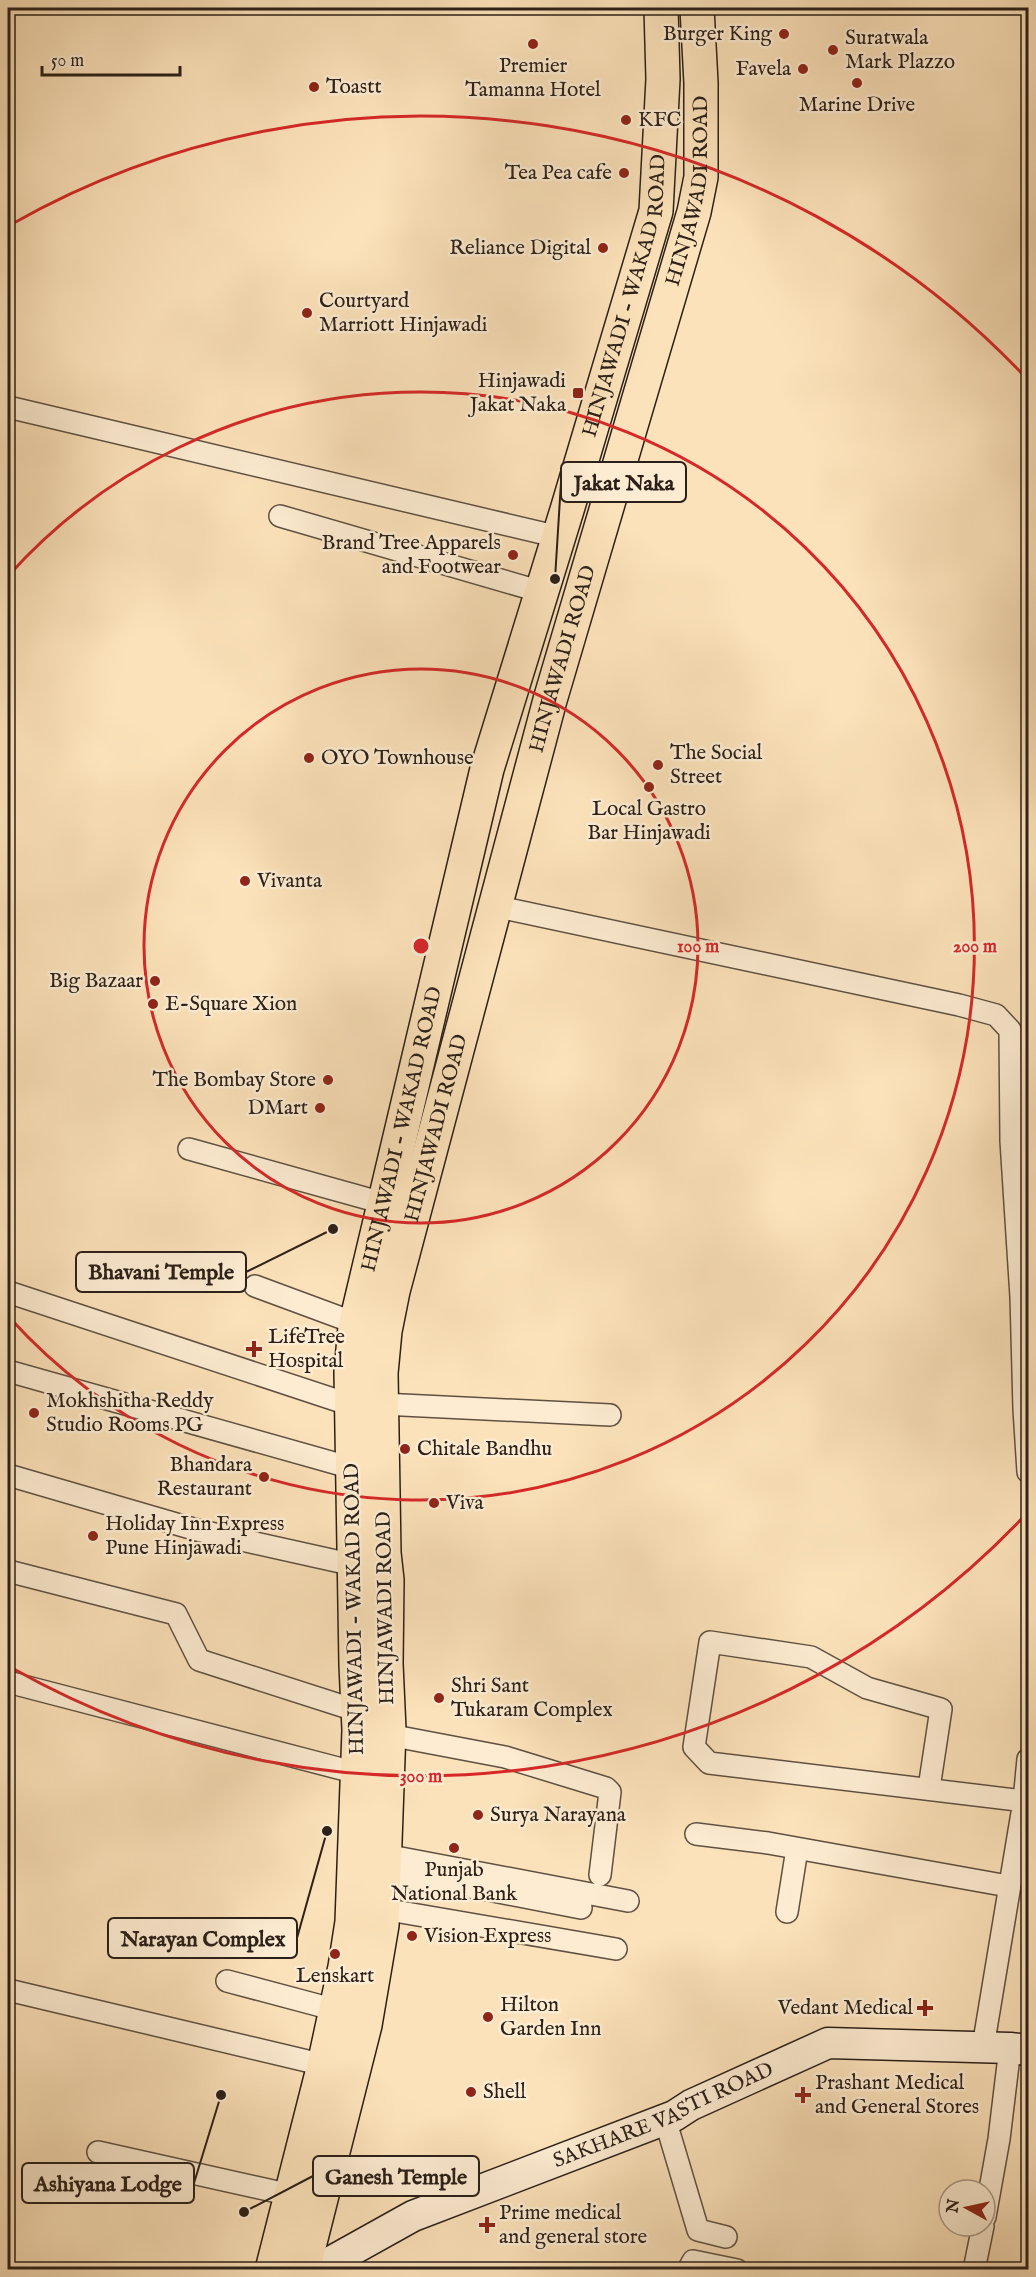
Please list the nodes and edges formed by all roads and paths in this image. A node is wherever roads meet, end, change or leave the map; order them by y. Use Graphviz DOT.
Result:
graph roads {
  1 [pos="661,8"];
  2 [pos="697,8"];
  3 [pos="8,406"];
  4 [pos="280,516"];
  5 [pos="559,537"];
  6 [pos="542,592"];
  7 [pos="494,906"];
  8 [pos="1020,1138"];
  9 [pos="189,1149"];
  10 [pos="383,1203"];
  11 [pos="255,1286"];
  12 [pos="8,1292"];
  13 [pos="356,1323"];
  14 [pos="8,1371"];
  15 [pos="367,1404"];
  16 [pos="610,1415"];
  17 [pos="352,1468"];
  18 [pos="1029,1472"];
  19 [pos="8,1475"];
  20 [pos="354,1565"];
  21 [pos="8,1571"];
  22 [pos="8,1682"];
  23 [pos="358,1711"];
  24 [pos="389,1735"];
  25 [pos="1029,1759"];
  26 [pos="357,1773"];
  27 [pos="929,1788"];
  28 [pos="1024,1801"];
  29 [pos="696,1834"];
  30 [pos="797,1849"];
  31 [pos="384,1865"];
  32 [pos="600,1875"];
  33 [pos="1008,1886"];
  34 [pos="628,1901"];
  35 [pos="581,1908"];
  36 [pos="383,1909"];
  37 [pos="787,1912"];
  38 [pos="616,1949"];
  39 [pos="227,1981"];
  40 [pos="8,1990"];
  41 [pos="336,2010"];
  42 [pos="1007,2048"];
  43 [pos="324,2065"];
  44 [pos="664,2119"];
  45 [pos="98,2152"];
  46 [pos="992,2178"];
  47 [pos="291,2195"];
  48 [pos="726,2237"];
  49 [pos="981,2238"];
  50 [pos="281,2269"];
  51 [pos="316,2270"];
  52 [pos="688,2270"];
  53 [pos="736,2270"];
  54 [pos="974,2270"];
  1 -- 5 [label="main road, HINJAWADI - WAKAD ROAD"];
  2 -- 7 [label="main road, HINJAWADI ROAD"];
  3 -- 5 [label="street"];
  4 -- 6 [label="street"];
  5 -- 6 [label="main road, HINJAWADI - WAKAD ROAD"];
  6 -- 10 [label="main road, HINJAWADI - WAKAD ROAD"];
  7 -- 8 [label="street"];
  7 -- 15 [label="main road, HINJAWADI ROAD"];
  8 -- 18 [label="street"];
  9 -- 10 [label="street"];
  10 -- 13 [label="main road, HINJAWADI - WAKAD ROAD"];
  11 -- 13 [label="street"];
  12 -- 15 [label="street"];
  13 -- 15 [label="main road, HINJAWADI - WAKAD ROAD"];
  14 -- 17 [label="street"];
  15 -- 16 [label="street"];
  15 -- 17 [label="main road, HINJAWADI - WAKAD ROAD"];
  15 -- 24 [label="main road, HINJAWADI ROAD"];
  17 -- 20 [label="main road, HINJAWADI - WAKAD ROAD"];
  19 -- 20 [label="street"];
  20 -- 23 [label="main road, HINJAWADI - WAKAD ROAD"];
  21 -- 23 [label="street"];
  22 -- 26 [label="street"];
  23 -- 26 [label="main road, HINJAWADI - WAKAD ROAD"];
  24 -- 31 [label="main road, HINJAWADI ROAD"];
  24 -- 32 [label="street"];
  25 -- 28 [label="street"];
  26 -- 41 [label="main road, HINJAWADI - WAKAD ROAD"];
  27 -- 27 [label="street"];
  27 -- 28 [label="street"];
  28 -- 33 [label="street"];
  29 -- 30 [label="street"];
  30 -- 33 [label="street"];
  30 -- 37 [label="street"];
  31 -- 34 [label="street"];
  31 -- 35 [label="street"];
  31 -- 36 [label="main road, HINJAWADI ROAD"];
  33 -- 42 [label="street"];
  36 -- 38 [label="street"];
  36 -- 50 [label="main road, HINJAWADI ROAD"];
  39 -- 41 [label="street"];
  40 -- 43 [label="street"];
  41 -- 43 [label="main road, HINJAWADI - WAKAD ROAD"];
  42 -- 44 [label="street, SAKHARE VASTI ROAD"];
  42 -- 46 [label="street"];
  43 -- 47 [label="main road, HINJAWADI - WAKAD ROAD"];
  44 -- 48 [label="street"];
  44 -- 51 [label="street, SAKHARE VASTI ROAD"];
  45 -- 47 [label="street"];
  47 -- 50 [label="main road, HINJAWADI - WAKAD ROAD"];
  49 -- 54 [label="street"];
  52 -- 53 [label="street"];
}
